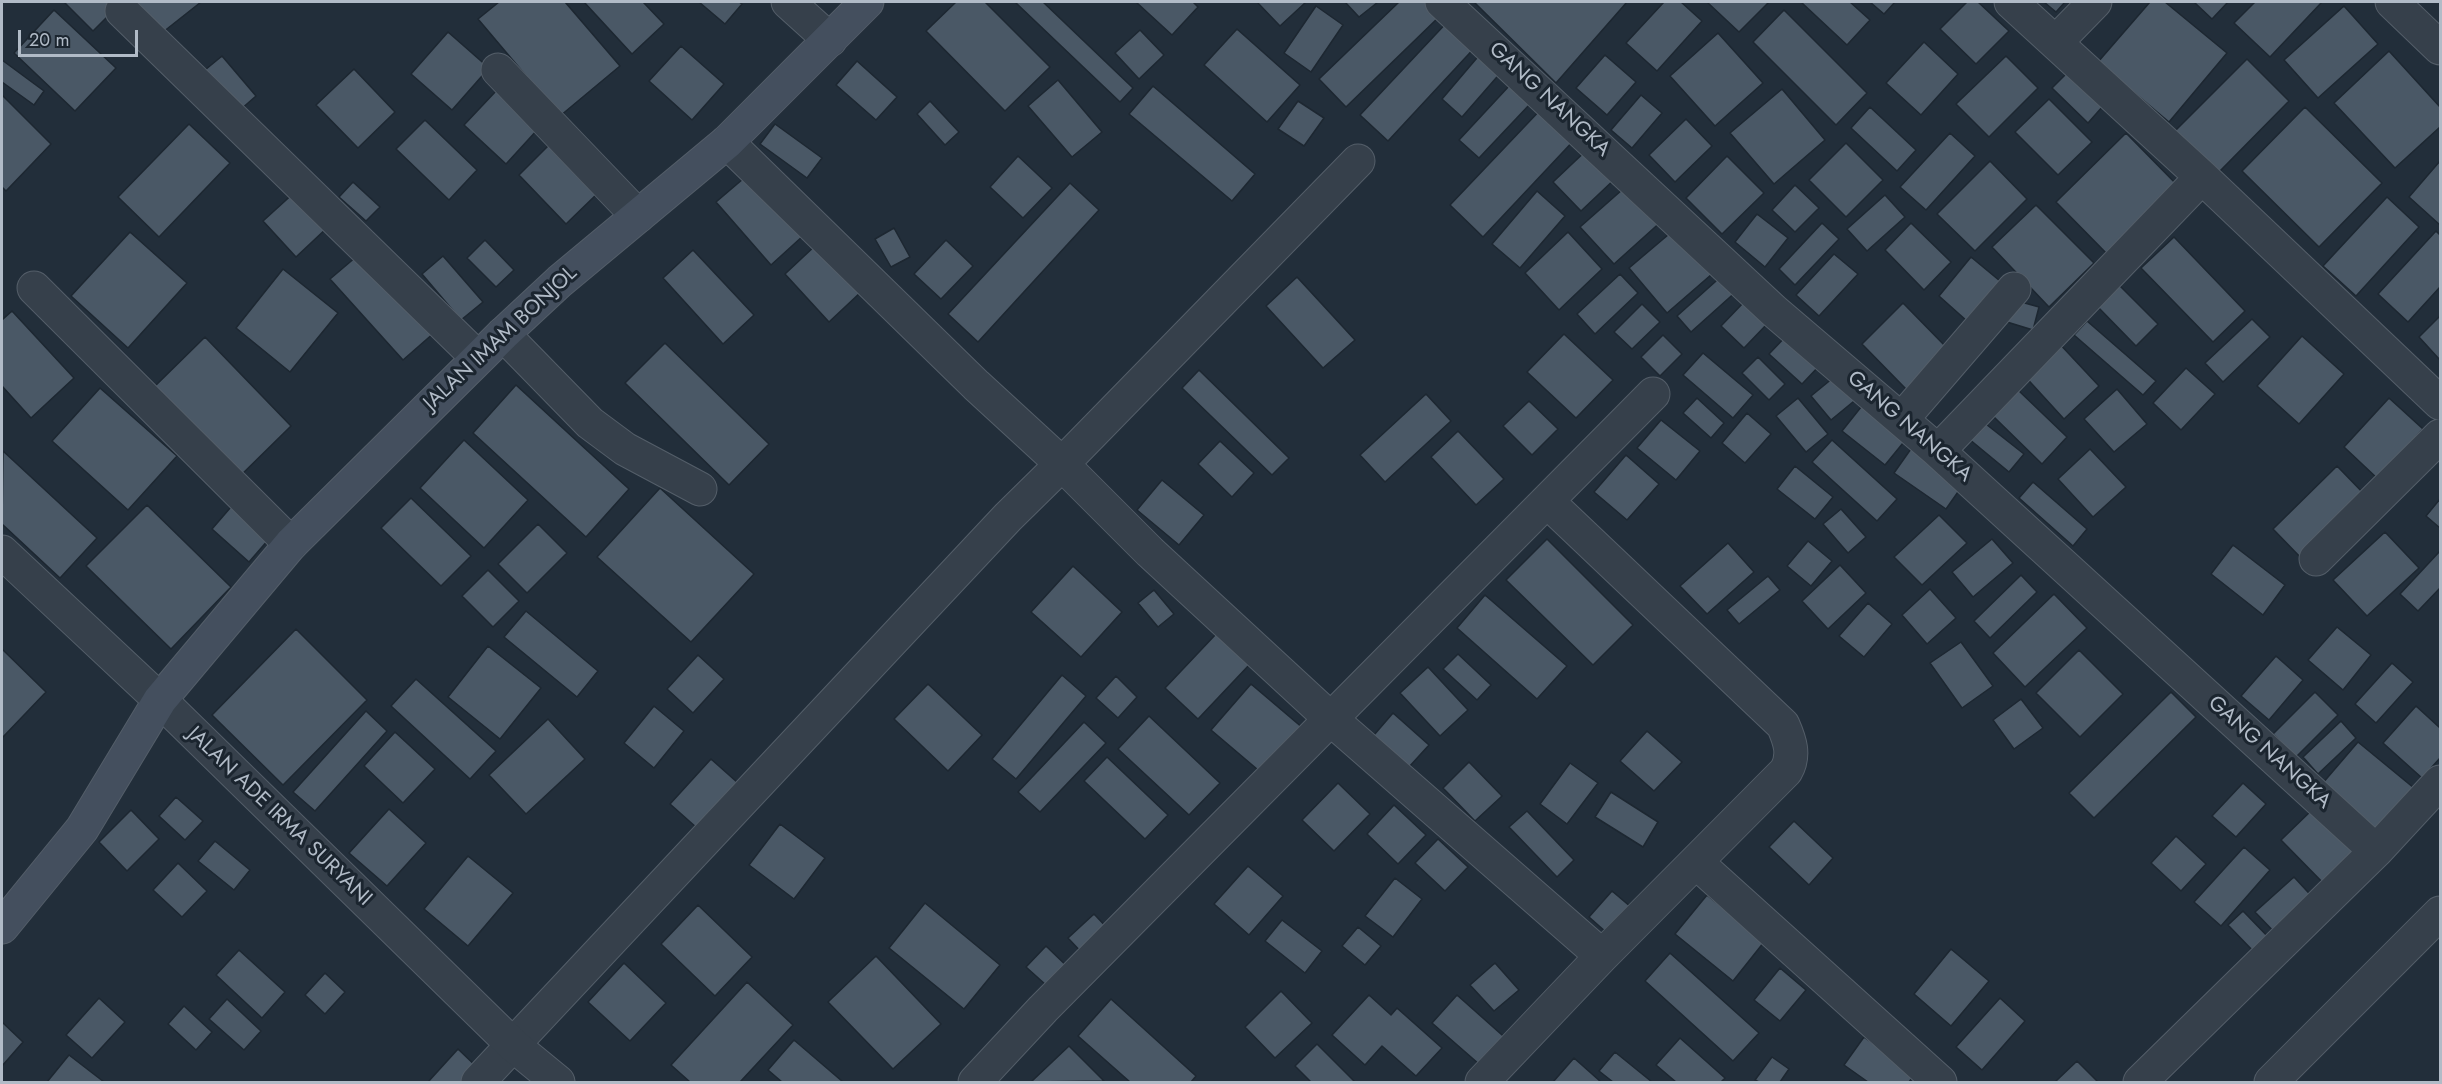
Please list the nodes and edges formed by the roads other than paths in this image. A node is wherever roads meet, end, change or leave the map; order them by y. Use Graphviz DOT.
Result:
graph roads {
  1 [pos="788,2"];
  2 [pos="867,2"];
  3 [pos="1442,2"];
  4 [pos="2011,2"];
  5 [pos="2095,2"];
  6 [pos="2392,2"];
  7 [pos="122,11"];
  8 [pos="830,40"];
  9 [pos="2056,42"];
  10 [pos="2440,48"];
  11 [pos="498,70"];
  12 [pos="727,142"];
  13 [pos="1358,161"];
  14 [pos="2202,177"];
  15 [pos="638,216"];
  16 [pos="34,288"];
  17 [pos="2014,289"];
  18 [pos="503,334"];
  19 [pos="478,358"];
  20 [pos="1653,394"];
  21 [pos="2440,403"];
  22 [pos="1902,419"];
  23 [pos="2440,436"];
  24 [pos="1938,451"];
  25 [pos="1062,464"];
  26 [pos="700,489"];
  27 [pos="1548,502"];
  28 [pos="291,544"];
  29 [pos="2,552"];
  30 [pos="2316,559"];
  31 [pos="160,700"];
  32 [pos="1332,720"];
  33 [pos="2440,782"];
  34 [pos="2376,851"];
  35 [pos="1696,862"];
  36 [pos="2440,914"];
  37 [pos="2,927"];
  38 [pos="1602,956"];
  39 [pos="513,1045"];
  40 [pos="1500,1077"];
  41 [pos="478,1083"];
  42 [pos="558,1083"];
  43 [pos="975,1083"];
  44 [pos="1940,1083"];
  45 [pos="2140,1083"];
  46 [pos="2271,1083"];
  1 -- 8 [label="street"];
  2 -- 8 [label="main road, JALAN IMAM BONJOL"];
  3 -- 22 [label="street, GANG NANGKA"];
  4 -- 9 [label="street"];
  5 -- 9 [label="street"];
  6 -- 10 [label="street"];
  7 -- 19 [label="street"];
  8 -- 12 [label="main road, JALAN IMAM BONJOL"];
  9 -- 14 [label="street"];
  11 -- 15 [label="street"];
  12 -- 15 [label="main road, JALAN IMAM BONJOL"];
  12 -- 25 [label="street"];
  13 -- 25 [label="street"];
  14 -- 21 [label="street"];
  14 -- 24 [label="street"];
  15 -- 18 [label="main road, JALAN IMAM BONJOL"];
  16 -- 28 [label="street"];
  17 -- 22 [label="street"];
  18 -- 19 [label="main road, JALAN IMAM BONJOL"];
  18 -- 26 [label="street"];
  19 -- 28 [label="main road, JALAN IMAM BONJOL"];
  20 -- 27 [label="street"];
  22 -- 24 [label="street, GANG NANGKA"];
  23 -- 30 [label="street"];
  24 -- 34 [label="street, GANG NANGKA"];
  25 -- 32 [label="street"];
  25 -- 39 [label="street"];
  27 -- 32 [label="street"];
  27 -- 35 [label="street"];
  28 -- 31 [label="main road, JALAN IMAM BONJOL"];
  29 -- 31 [label="street, JALAN ADE IRMA SURYANI"];
  31 -- 37 [label="main road, JALAN IMAM BONJOL"];
  31 -- 39 [label="street, JALAN ADE IRMA SURYANI"];
  32 -- 38 [label="street"];
  32 -- 43 [label="street"];
  33 -- 34 [label="street"];
  34 -- 45 [label="street"];
  35 -- 38 [label="street"];
  35 -- 44 [label="street"];
  36 -- 46 [label="street"];
  38 -- 40 [label="street"];
  39 -- 41 [label="street"];
  39 -- 42 [label="street, JALAN ADE IRMA SURYANI"];
}
